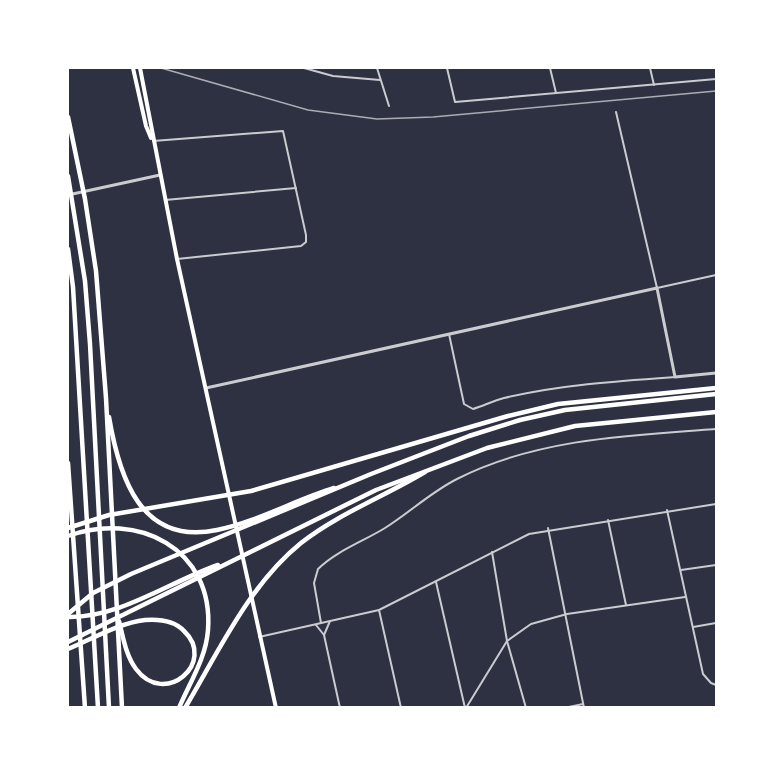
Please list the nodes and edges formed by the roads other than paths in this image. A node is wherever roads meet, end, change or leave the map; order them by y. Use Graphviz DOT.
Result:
graph roads {
  1 [pos="133,68"];
  2 [pos="141,68"];
  3 [pos="304,68"];
  4 [pos="377,68"];
  5 [pos="447,68"];
  6 [pos="550,68"];
  7 [pos="650,68"];
  8 [pos="717,79"];
  9 [pos="380,80"];
  10 [pos="654,85"];
  11 [pos="556,93"];
  12 [pos="389,106"];
  13 [pos="616,112"];
  14 [pos="68,117"];
  15 [pos="153,141"];
  16 [pos="160,175"];
  17 [pos="68,176"];
  18 [pos="296,188"];
  19 [pos="68,195"];
  20 [pos="165,200"];
  21 [pos="68,249"];
  22 [pos="177,259"];
  23 [pos="717,275"];
  24 [pos="657,288"];
  25 [pos="449,334"];
  26 [pos="717,374"];
  27 [pos="675,377"];
  28 [pos="206,388"];
  29 [pos="717,388"];
  30 [pos="717,394"];
  31 [pos="106,398"];
  32 [pos="717,412"];
  33 [pos="717,429"];
  34 [pos="68,463"];
  35 [pos="435,466"];
  36 [pos="717,504"];
  37 [pos="667,510"];
  38 [pos="608,520"];
  39 [pos="255,521"];
  40 [pos="68,528"];
  41 [pos="548,528"];
  42 [pos="68,536"];
  43 [pos="491,552"];
  44 [pos="717,565"];
  45 [pos="680,570"];
  46 [pos="205,573"];
  47 [pos="436,582"];
  48 [pos="686,597"];
  49 [pos="116,601"];
  50 [pos="627,605"];
  51 [pos="380,610"];
  52 [pos="567,614"];
  53 [pos="68,616"];
  54 [pos="330,621"];
  55 [pos="321,622"];
  56 [pos="717,623"];
  57 [pos="314,624"];
  58 [pos="693,627"];
  59 [pos="324,635"];
  60 [pos="259,637"];
  61 [pos="507,641"];
  62 [pos="68,642"];
  63 [pos="68,649"];
  64 [pos="717,685"];
  65 [pos="584,706"];
  66 [pos="85,708"];
  67 [pos="98,708"];
  68 [pos="109,708"];
  69 [pos="122,708"];
  70 [pos="179,708"];
  71 [pos="185,708"];
  72 [pos="276,708"];
  73 [pos="340,708"];
  74 [pos="401,708"];
  75 [pos="465,708"];
  76 [pos="526,708"];
  77 [pos="564,708"];
  1 -- 15 [label="main road"];
  2 -- 15 [label="main road"];
  3 -- 9 [label="street"];
  4 -- 9 [label="street"];
  5 -- 11 [label="street"];
  6 -- 11 [label="street"];
  7 -- 10 [label="street"];
  8 -- 10 [label="street"];
  9 -- 12 [label="street"];
  10 -- 11 [label="street"];
  13 -- 24 [label="street"];
  14 -- 31 [label="highway"];
  15 -- 16 [label="main road"];
  15 -- 18 [label="street"];
  16 -- 19 [label="street"];
  16 -- 20 [label="main road"];
  17 -- 68 [label="highway"];
  18 -- 20 [label="street"];
  18 -- 22 [label="street"];
  20 -- 22 [label="main road"];
  21 -- 67 [label="highway"];
  22 -- 28 [label="main road"];
  23 -- 24 [label="street"];
  24 -- 25 [label="street"];
  24 -- 27 [label="street"];
  25 -- 27 [label="street"];
  25 -- 28 [label="street"];
  26 -- 27 [label="street"];
  28 -- 60 [label="main road"];
  29 -- 40 [label="highway"];
  30 -- 39 [label="highway"];
  31 -- 39 [label="highway"];
  31 -- 49 [label="highway"];
  32 -- 35 [label="highway"];
  33 -- 55 [label="street"];
  34 -- 66 [label="highway"];
  35 -- 46 [label="highway"];
  35 -- 71 [label="highway"];
  36 -- 37 [label="street"];
  37 -- 38 [label="street"];
  37 -- 45 [label="street"];
  38 -- 41 [label="street"];
  38 -- 50 [label="street"];
  39 -- 53 [label="highway"];
  41 -- 43 [label="street"];
  41 -- 52 [label="street"];
  42 -- 70 [label="highway"];
  43 -- 47 [label="street"];
  43 -- 61 [label="street"];
  44 -- 45 [label="street"];
  45 -- 48 [label="street"];
  46 -- 53 [label="highway"];
  46 -- 62 [label="highway"];
  47 -- 51 [label="street"];
  47 -- 75 [label="street"];
  48 -- 50 [label="street"];
  48 -- 58 [label="street"];
  49 -- 63 [label="highway"];
  49 -- 69 [label="highway"];
  50 -- 52 [label="street"];
  51 -- 54 [label="street"];
  51 -- 74 [label="street"];
  52 -- 61 [label="street"];
  52 -- 65 [label="street"];
  54 -- 55 [label="street"];
  54 -- 59 [label="street"];
  55 -- 57 [label="street"];
  56 -- 58 [label="street"];
  57 -- 59 [label="street"];
  57 -- 60 [label="street"];
  58 -- 64 [label="street"];
  59 -- 73 [label="street"];
  60 -- 72 [label="main road"];
  61 -- 75 [label="street"];
  61 -- 76 [label="street"];
  65 -- 77 [label="street"];
}
